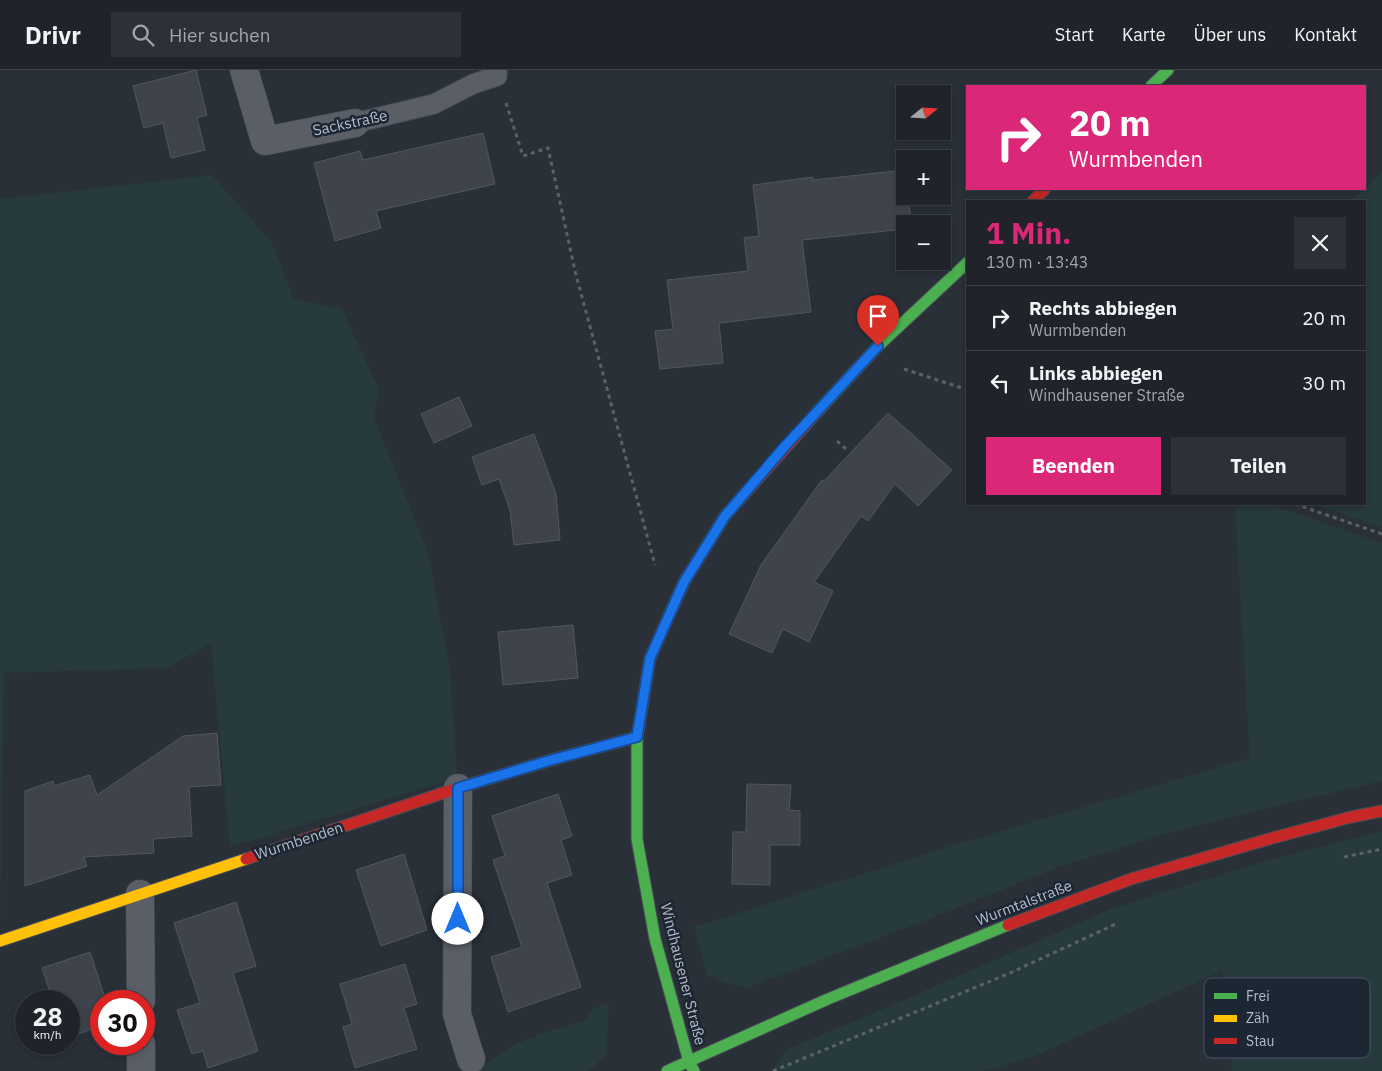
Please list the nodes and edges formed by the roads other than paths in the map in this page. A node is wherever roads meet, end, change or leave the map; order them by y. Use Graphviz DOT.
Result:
graph roads {
  1 [pos="244,70"];
  2 [pos="496,70"];
  3 [pos="1168,70"];
  4 [pos="1152,85"];
  5 [pos="354,123"];
  6 [pos="1044,190"];
  7 [pos="1033,200"];
  8 [pos="966,264"];
  9 [pos="637,737"];
  10 [pos="458,788"];
  11 [pos="1382,811"];
  12 [pos="140,894"];
  13 [pos="0,941"];
  14 [pos="141,990"];
  15 [pos="141,1055"];
  16 [pos="471,1059"];
  17 [pos="692,1066"];
  18 [pos="141,1071"];
  19 [pos="668,1071"];
  1 -- 5 [label="street, Sackstraße"];
  2 -- 5 [label="lane, Sackstraße"];
  3 -- 4 [label="street"];
  6 -- 7 [label="street"];
  8 -- 9 [label="street, Windhausener Straße"];
  9 -- 10 [label="street, Wurmbenden"];
  9 -- 17 [label="street, Windhausener Straße"];
  10 -- 12 [label="street, Wurmbenden"];
  10 -- 16 [label="street"];
  11 -- 17 [label="street, Wurmtalstraße"];
  12 -- 13 [label="street, Wurmbenden"];
  12 -- 14 [label="street"];
  15 -- 18 [label="street"];
  17 -- 19 [label="street, Wurmtalstraße"];
}
